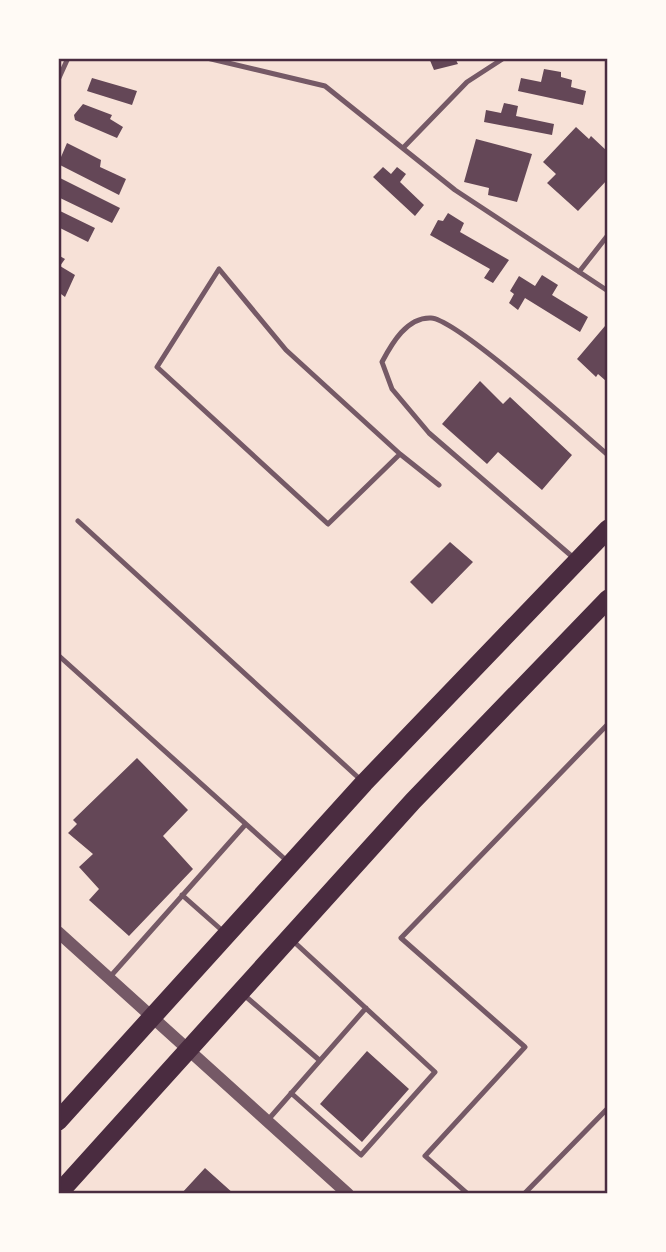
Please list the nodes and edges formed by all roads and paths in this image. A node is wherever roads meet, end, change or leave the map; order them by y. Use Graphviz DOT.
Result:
graph roads {
  1 [pos="68,58"];
  2 [pos="207,58"];
  3 [pos="504,58"];
  4 [pos="58,80"];
  5 [pos="403,148"];
  6 [pos="608,235"];
  7 [pos="579,272"];
  8 [pos="608,291"];
  9 [pos="400,454"];
  10 [pos="608,455"];
  11 [pos="439,485"];
  12 [pos="78,522"];
  13 [pos="608,529"];
  14 [pos="578,561"];
  15 [pos="608,599"];
  16 [pos="58,655"];
  17 [pos="608,724"];
  18 [pos="364,783"];
  19 [pos="245,825"];
  20 [pos="291,864"];
  21 [pos="181,895"];
  22 [pos="58,932"];
  23 [pos="227,935"];
  24 [pos="290,938"];
  25 [pos="109,978"];
  26 [pos="241,992"];
  27 [pos="366,1008"];
  28 [pos="152,1017"];
  29 [pos="188,1050"];
  30 [pos="318,1059"];
  31 [pos="291,1093"];
  32 [pos="608,1108"];
  33 [pos="58,1121"];
  34 [pos="267,1121"];
  35 [pos="58,1194"];
  36 [pos="348,1194"];
  37 [pos="468,1194"];
  38 [pos="524,1194"];
  1 -- 4 [label="lane"];
  2 -- 5 [label="lane"];
  3 -- 5 [label="lane"];
  5 -- 7 [label="lane"];
  6 -- 7 [label="lane"];
  7 -- 8 [label="lane"];
  9 -- 9 [label="lane"];
  9 -- 11 [label="lane"];
  10 -- 14 [label="lane"];
  12 -- 18 [label="lane"];
  13 -- 14 [label="highway"];
  14 -- 18 [label="highway"];
  15 -- 24 [label="highway"];
  16 -- 19 [label="lane"];
  17 -- 37 [label="lane"];
  18 -- 20 [label="highway"];
  19 -- 20 [label="lane"];
  19 -- 21 [label="lane"];
  20 -- 23 [label="highway"];
  21 -- 23 [label="lane"];
  21 -- 25 [label="lane"];
  22 -- 25 [label="street"];
  23 -- 28 [label="highway"];
  24 -- 26 [label="highway"];
  24 -- 27 [label="lane"];
  25 -- 28 [label="street"];
  26 -- 29 [label="highway"];
  26 -- 30 [label="lane"];
  27 -- 30 [label="lane"];
  27 -- 31 [label="lane"];
  28 -- 29 [label="street"];
  28 -- 33 [label="highway"];
  29 -- 34 [label="street"];
  29 -- 35 [label="highway"];
  30 -- 31 [label="lane"];
  31 -- 34 [label="lane"];
  32 -- 38 [label="lane"];
  34 -- 36 [label="street"];
}
